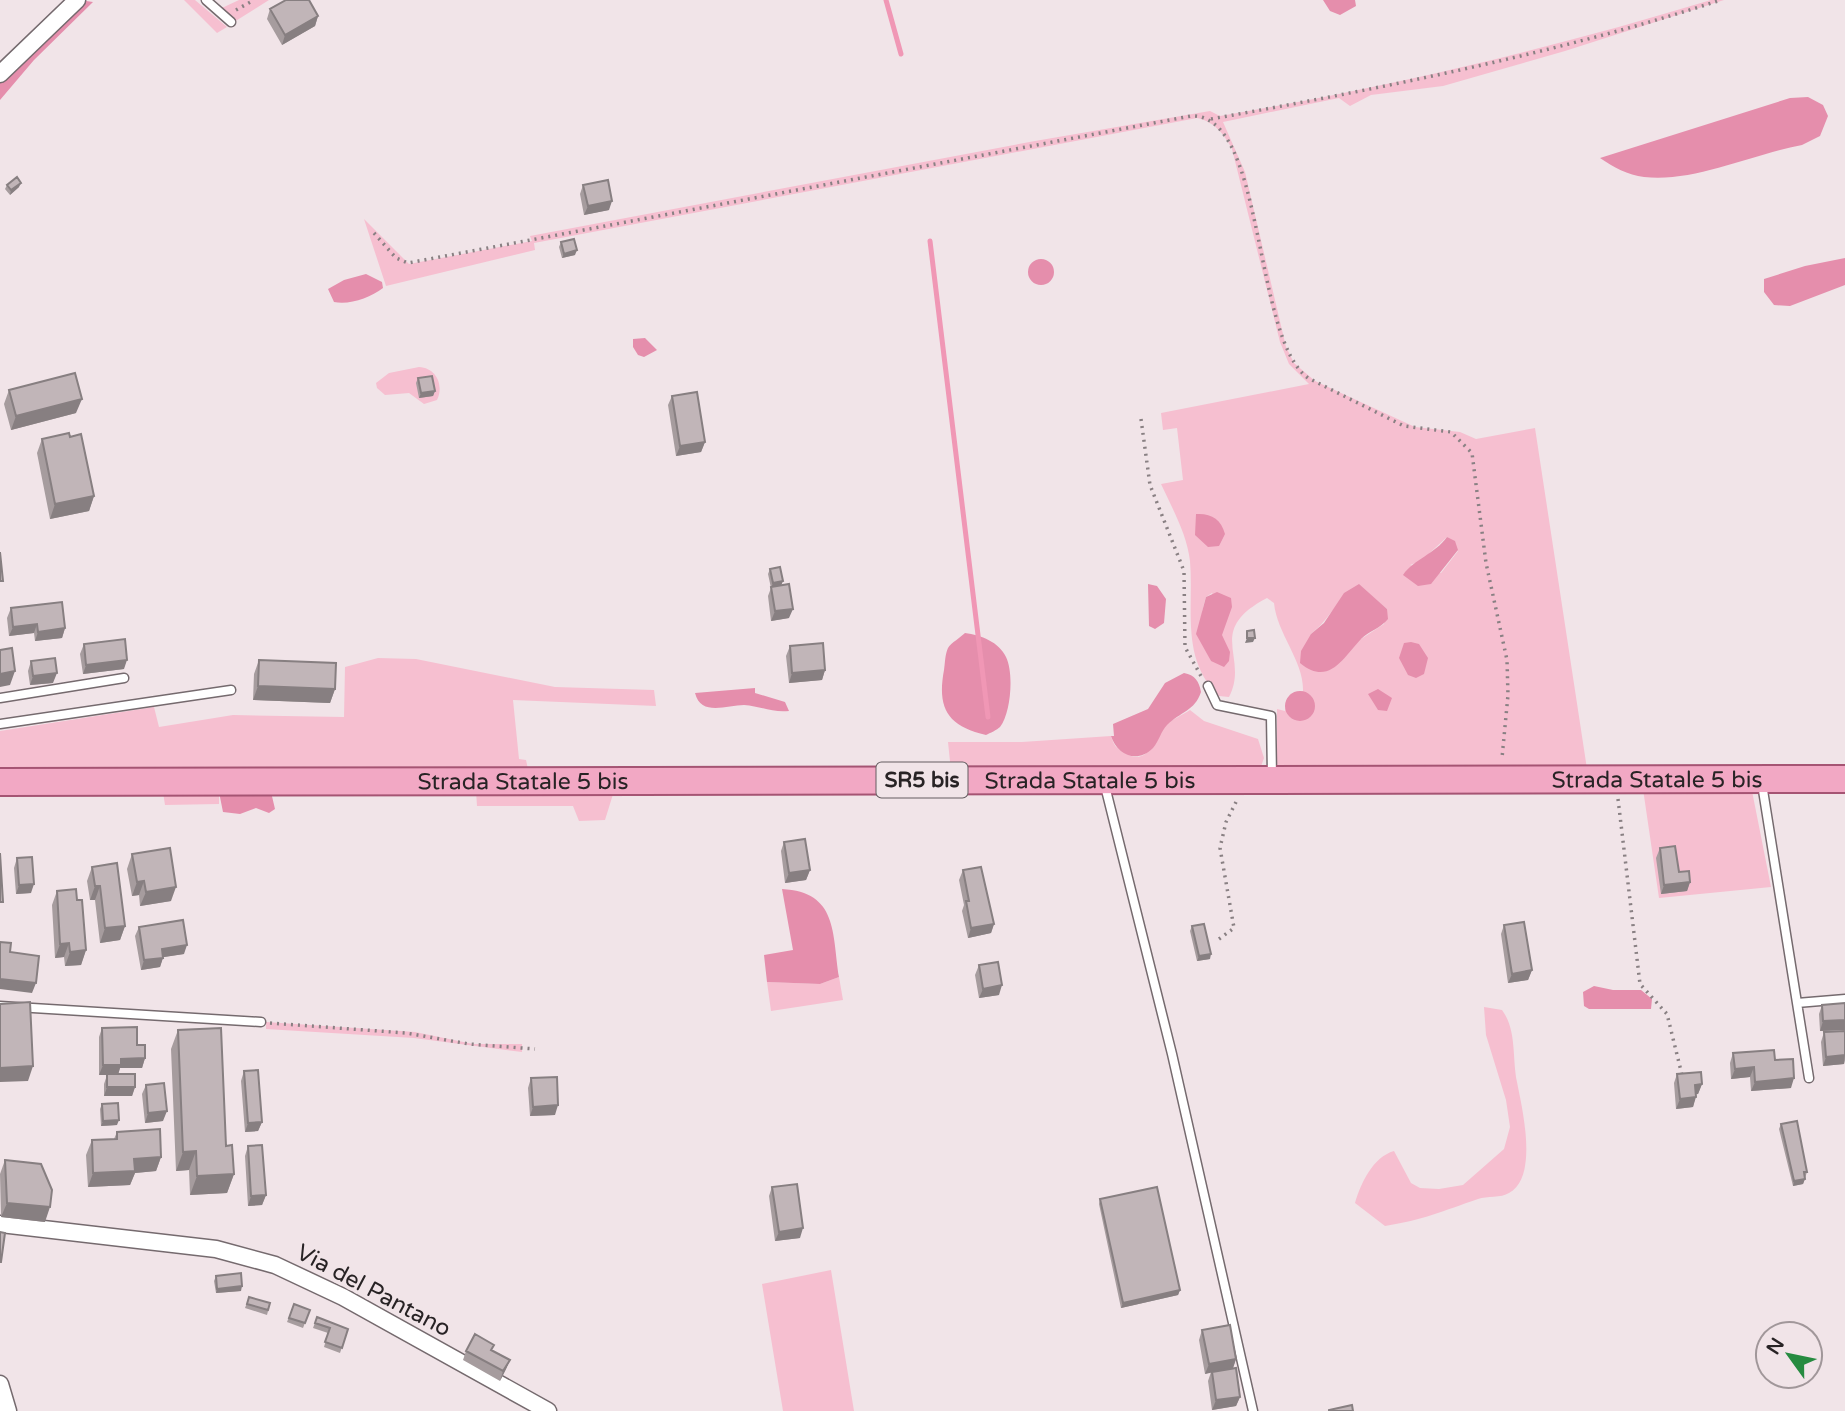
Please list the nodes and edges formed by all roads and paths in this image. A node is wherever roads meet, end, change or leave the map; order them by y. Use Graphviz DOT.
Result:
graph roads {
  1 [pos="77,0"];
  2 [pos="206,0"];
  3 [pos="254,0"];
  4 [pos="1721,0"];
  5 [pos="228,19"];
  6 [pos="0,74"];
  7 [pos="1209,120"];
  8 [pos="374,233"];
  9 [pos="1141,419"];
  10 [pos="124,678"];
  11 [pos="1208,686"];
  12 [pos="231,690"];
  13 [pos="0,698"];
  14 [pos="0,724"];
  15 [pos="1104,779"];
  16 [pos="1239,779"];
  17 [pos="1272,779"];
  18 [pos="1502,779"];
  19 [pos="1845,779"];
  20 [pos="1615,780"];
  21 [pos="1762,780"];
  22 [pos="0,782"];
  23 [pos="1219,939"];
  24 [pos="1845,999"];
  25 [pos="1797,1003"];
  26 [pos="0,1006"];
  27 [pos="261,1022"];
  28 [pos="535,1049"];
  29 [pos="1682,1075"];
  30 [pos="1809,1078"];
  31 [pos="0,1224"];
  32 [pos="0,1384"];
  33 [pos="8,1411"];
  34 [pos="548,1411"];
  35 [pos="1253,1411"];
  1 -- 6 [label="street"];
  2 -- 5 [label="lane"];
  3 -- 5 [label="path"];
  4 -- 7 [label="path"];
  7 -- 8 [label="path"];
  7 -- 18 [label="path"];
  9 -- 11 [label="path"];
  10 -- 13 [label="lane"];
  11 -- 17 [label="lane"];
  12 -- 14 [label="lane"];
  15 -- 16 [label="main road, Strada Statale 5 bis / SR5 bis"];
  15 -- 22 [label="main road, Strada Statale 5 bis / SR5 bis"];
  15 -- 35 [label="lane"];
  16 -- 17 [label="main road, Strada Statale 5 bis / SR5 bis"];
  16 -- 23 [label="path"];
  17 -- 18 [label="main road, Strada Statale 5 bis / SR5 bis"];
  18 -- 20 [label="main road, Strada Statale 5 bis / SR5 bis"];
  19 -- 21 [label="main road, Strada Statale 5 bis / SR5 bis"];
  20 -- 21 [label="main road, Strada Statale 5 bis / SR5 bis"];
  20 -- 29 [label="path"];
  21 -- 25 [label="lane"];
  24 -- 25 [label="lane"];
  25 -- 30 [label="lane"];
  26 -- 27 [label="lane"];
  27 -- 28 [label="path"];
  31 -- 34 [label="street, Via del Pantano"];
  32 -- 33 [label="street"];
}
